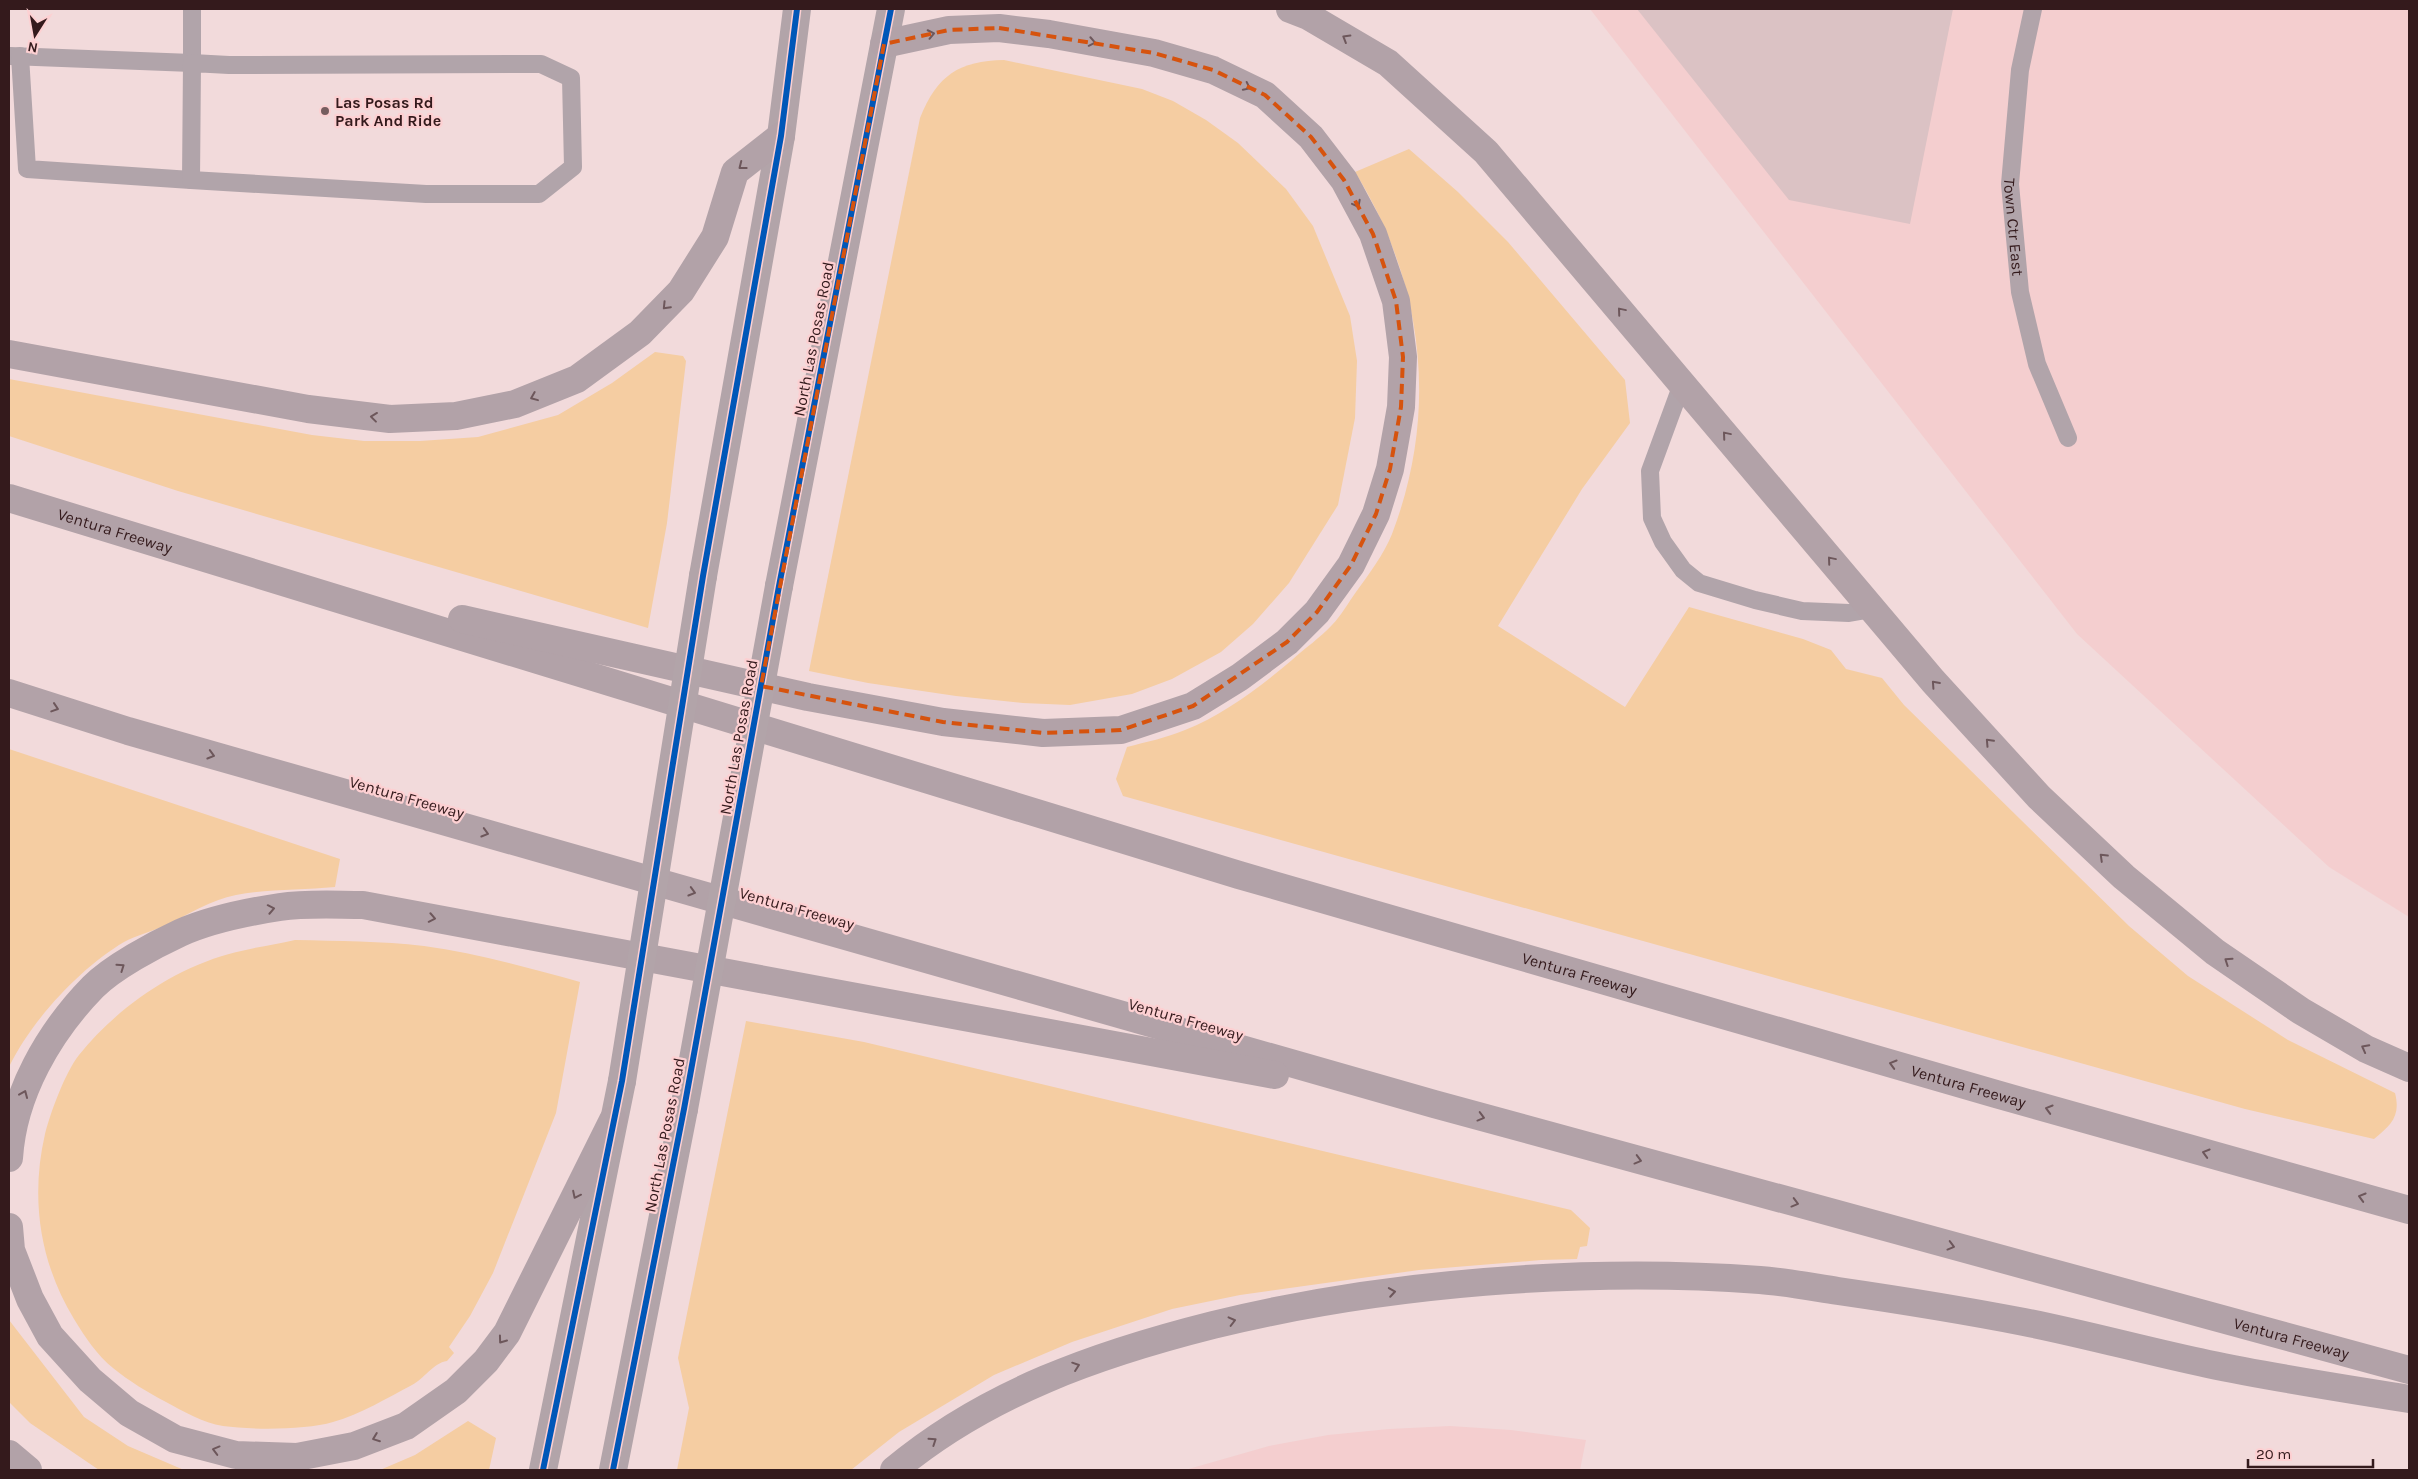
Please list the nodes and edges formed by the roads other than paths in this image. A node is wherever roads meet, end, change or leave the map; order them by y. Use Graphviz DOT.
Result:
graph roads {
  1 [pos="192,9"];
  2 [pos="797,9"];
  3 [pos="891,9"];
  4 [pos="1290,9"];
  5 [pos="2033,9"];
  6 [pos="884,44"];
  7 [pos="14,56"];
  8 [pos="192,63"];
  9 [pos="781,136"];
  10 [pos="191,180"];
  11 [pos="9,354"];
  12 [pos="1682,384"];
  13 [pos="2068,438"];
  14 [pos="9,498"];
  15 [pos="263,574"];
  16 [pos="1872,608"];
  17 [pos="9,693"];
  18 [pos="2409,1068"];
  19 [pos="1434,1104"];
  20 [pos="613,1120"];
  21 [pos="9,1158"];
  22 [pos="2409,1210"];
  23 [pos="9,1227"];
  24 [pos="2409,1370"];
  25 [pos="2409,1399"];
  26 [pos="9,1454"];
  27 [pos="28,1470"];
  28 [pos="543,1470"];
  29 [pos="612,1470"];
  30 [pos="894,1470"];
  1 -- 8 [label="lane"];
  2 -- 9 [label="main road"];
  3 -- 6 [label="main road, North Las Posas Road"];
  12 -- 4 [label="highway, one-way"];
  5 -- 13 [label="lane, Town Ctr East"];
  6 -- 15 [label="highway, one-way"];
  6 -- 29 [label="main road, North Las Posas Road, bridge"];
  7 -- 8 [label="lane"];
  7 -- 10 [label="lane"];
  8 -- 10 [label="lane"];
  8 -- 10 [label="lane"];
  9 -- 11 [label="highway, one-way"];
  9 -- 20 [label="main road, bridge"];
  16 -- 12 [label="highway, one-way"];
  12 -- 16 [label="lane"];
  14 -- 15 [label="highway, Ventura Freeway"];
  22 -- 15 [label="highway, Ventura Freeway, one-way"];
  18 -- 16 [label="highway, one-way"];
  17 -- 19 [label="highway, Ventura Freeway, one-way"];
  21 -- 19 [label="highway, one-way"];
  19 -- 24 [label="highway, Ventura Freeway, one-way"];
  20 -- 23 [label="highway, one-way"];
  20 -- 28 [label="main road"];
  30 -- 25 [label="highway, one-way"];
  26 -- 27 [label="highway"];
}
